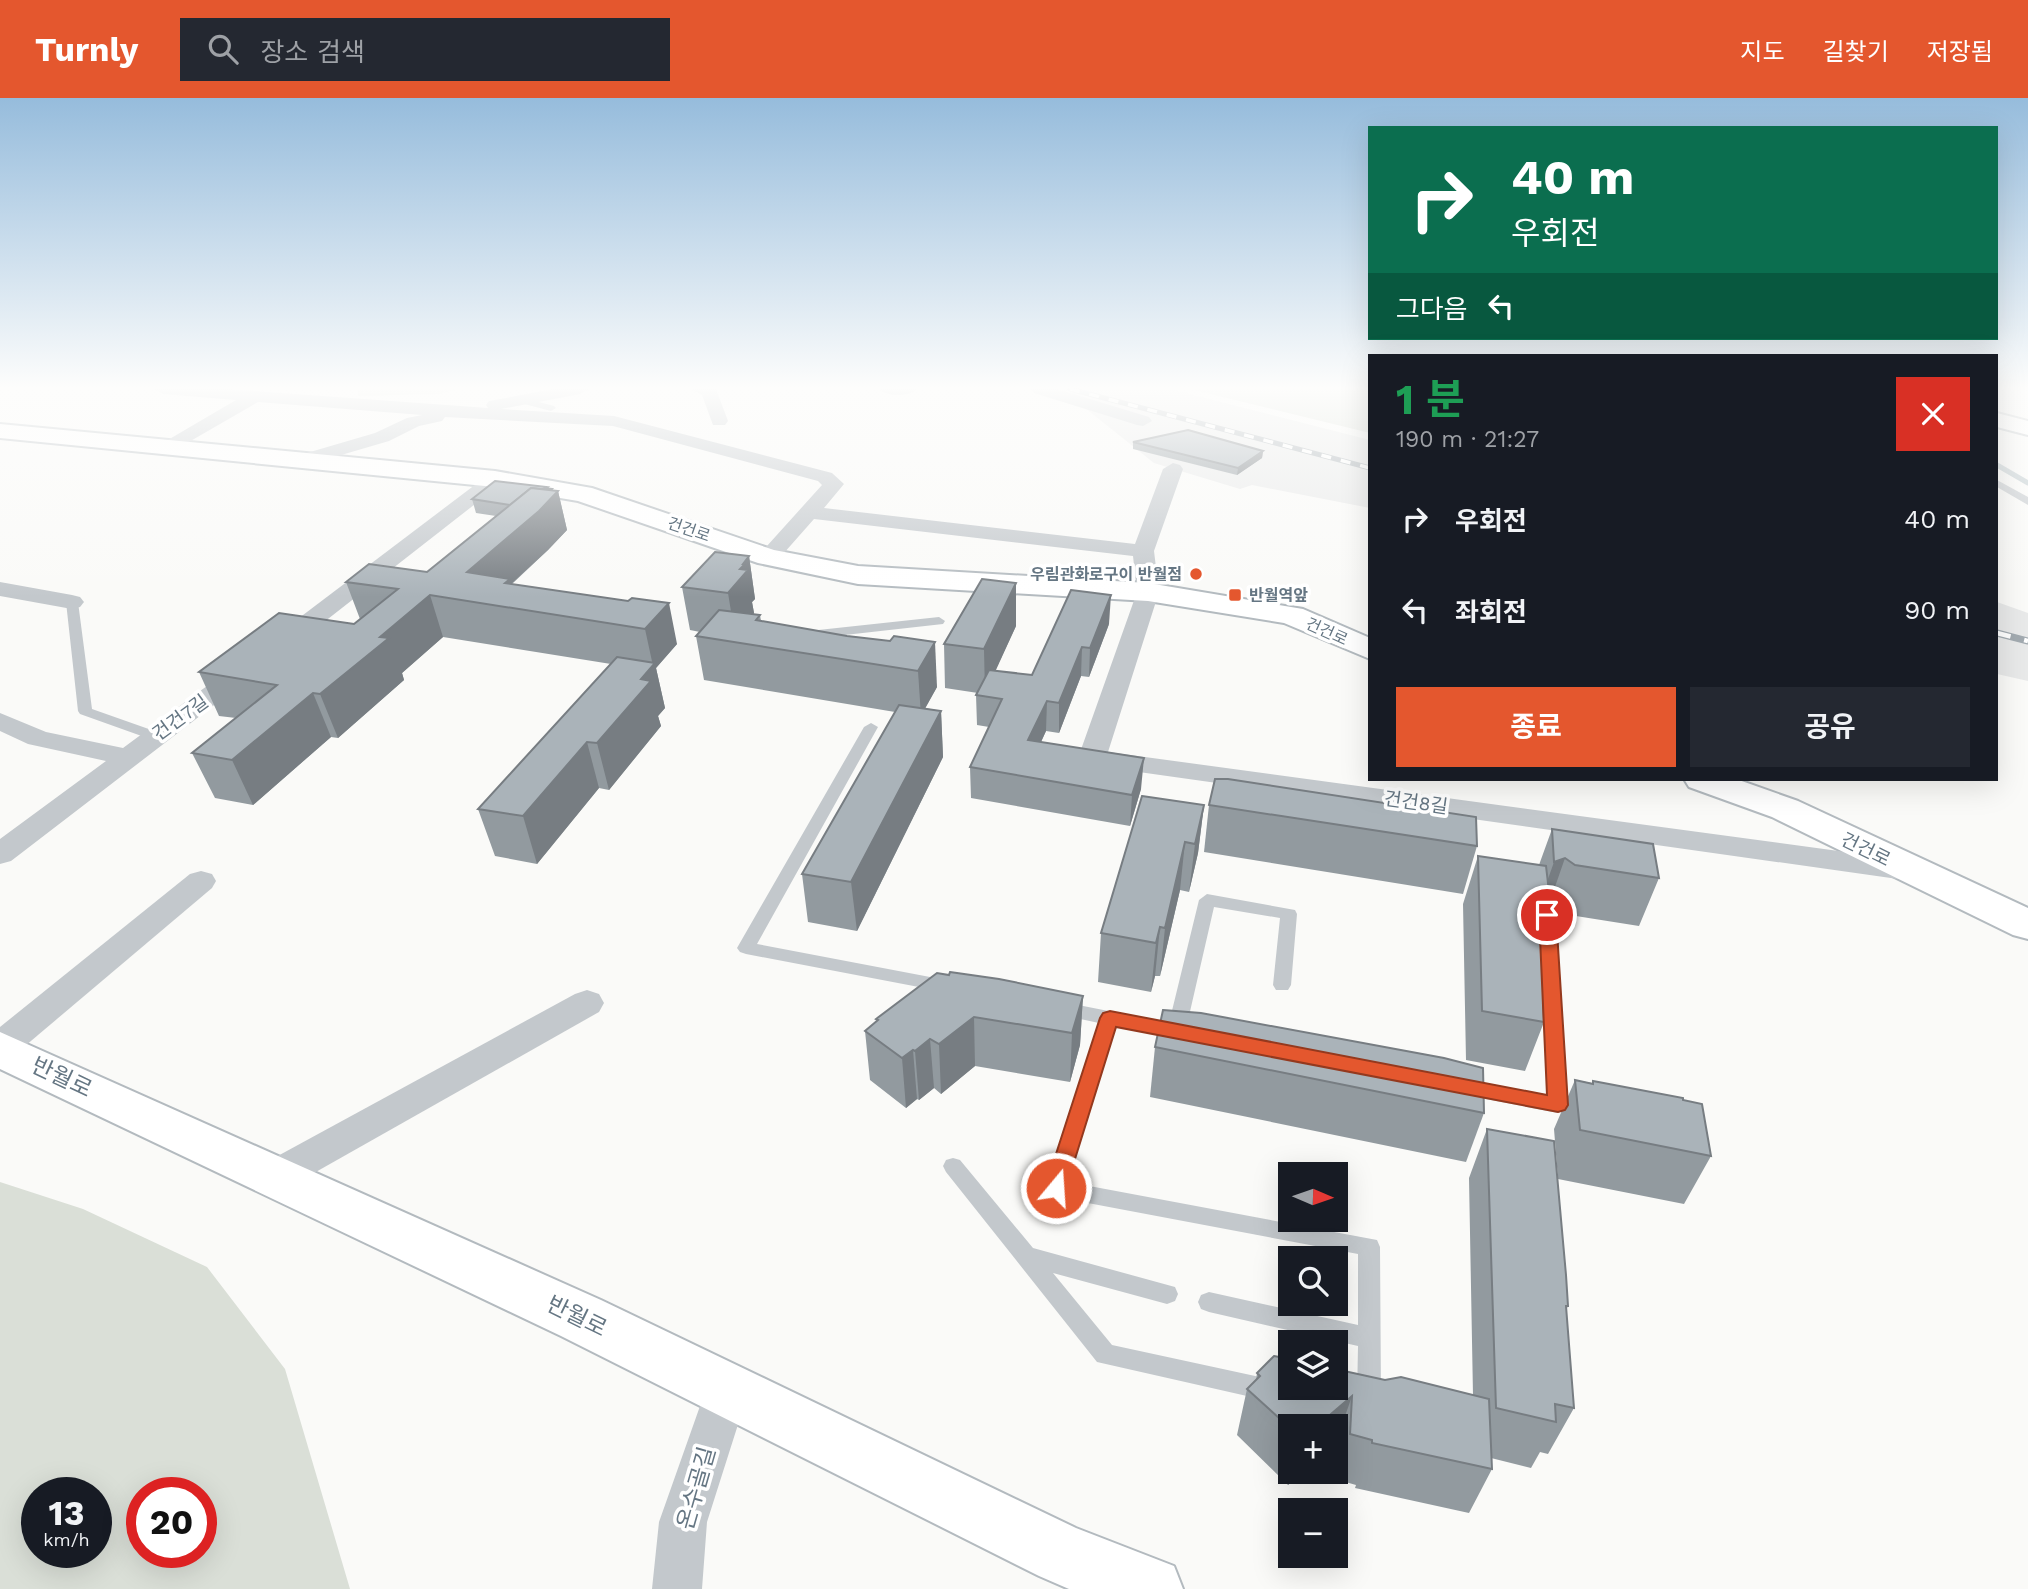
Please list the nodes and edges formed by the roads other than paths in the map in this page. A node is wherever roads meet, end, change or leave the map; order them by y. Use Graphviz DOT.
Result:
graph roads {
  1 [pos="292,459"];
  2 [pos="312,459"];
  3 [pos="756,459"];
  4 [pos="307,460"];
  5 [pos="1173,469"];
  6 [pos="495,479"];
  7 [pos="1998,485"];
  8 [pos="2028,502"];
  9 [pos="808,512"];
  10 [pos="1143,551"];
  11 [pos="768,557"];
  12 [pos="0,589"];
  13 [pos="1148,592"];
  14 [pos="72,602"];
  15 [pos="939,621"];
  16 [pos="792,637"];
  17 [pos="1368,649"];
  18 [pos="0,721"];
  19 [pos="871,727"];
  20 [pos="155,736"];
  21 [pos="126,757"];
  22 [pos="1708,781"];
  23 [pos="0,854"];
  24 [pos="1912,871"];
  25 [pos="201,881"];
  26 [pos="1547,915"];
  27 [pos="2028,925"];
  28 [pos="1282,985"];
  29 [pos="962,989"];
  30 [pos="587,1003"];
  31 [pos="1042,1005"];
  32 [pos="1110,1018"];
  33 [pos="0,1048"];
  34 [pos="1448,1084"];
  35 [pos="953,1166"];
  36 [pos="277,1175"];
  37 [pos="1026,1256"];
  38 [pos="1167,1294"];
  39 [pos="1209,1302"];
  40 [pos="1369,1338"];
  41 [pos="727,1390"];
  42 [pos="1278,1392"];
  43 [pos="1356,1409"];
  44 [pos="677,1589"];
  45 [pos="1150,1589"];
  1 -- 4 [label="street, 건건로"];
  2 -- 4 [label="street"];
  3 -- 9 [label="street"];
  4 -- 6 [label="street, 건건로"];
  5 -- 10 [label="street"];
  6 -- 11 [label="street, 건건로"];
  6 -- 20 [label="street, 건건7길"];
  7 -- 8 [label="lane"];
  9 -- 10 [label="street"];
  9 -- 11 [label="street"];
  10 -- 13 [label="street"];
  11 -- 13 [label="street, 건건로"];
  12 -- 14 [label="street"];
  13 -- 17 [label="street, 건건로"];
  13 -- 24 [label="street, 건건8길"];
  14 -- 20 [label="lane"];
  15 -- 16 [label="lane"];
  18 -- 21 [label="street"];
  19 -- 29 [label="lane"];
  20 -- 21 [label="street, 건건7길"];
  21 -- 23 [label="street, 건건7길"];
  22 -- 24 [label="street, 건건로"];
  24 -- 27 [label="street, 건건로"];
  25 -- 33 [label="street"];
  26 -- 34 [label="lane"];
  28 -- 32 [label="lane"];
  30 -- 36 [label="street"];
  31 -- 32 [label="lane"];
  32 -- 40 [label="lane"];
  33 -- 36 [label="street, 반월로"];
  35 -- 37 [label="lane"];
  36 -- 41 [label="street, 반월로"];
  37 -- 38 [label="lane"];
  37 -- 42 [label="lane"];
  39 -- 40 [label="lane"];
  40 -- 43 [label="lane"];
  41 -- 44 [label="street, 온수골길"];
  41 -- 45 [label="street, 반월로"];
}
